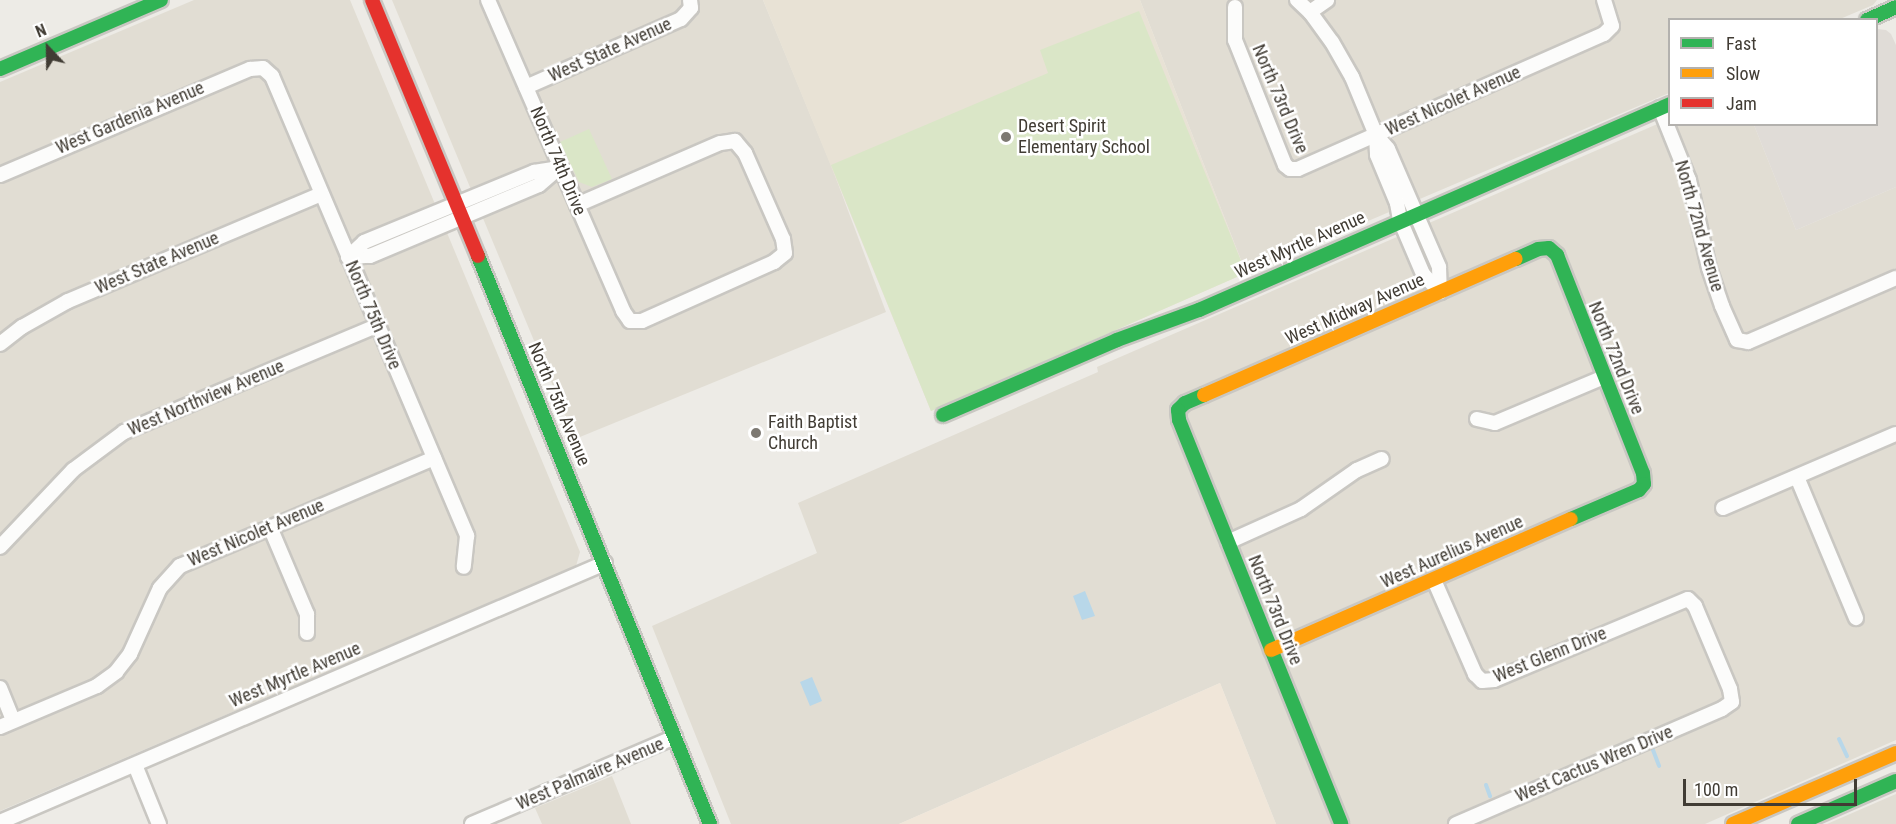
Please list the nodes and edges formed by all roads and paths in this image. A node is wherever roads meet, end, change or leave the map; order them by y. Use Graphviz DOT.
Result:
graph roads {
  1 [pos="161,0"];
  2 [pos="372,0"];
  3 [pos="488,0"];
  4 [pos="1297,0"];
  5 [pos="1327,0"];
  6 [pos="1604,0"];
  7 [pos="690,4"];
  8 [pos="1235,7"];
  9 [pos="1893,9"];
  10 [pos="1310,12"];
  11 [pos="1872,18"];
  12 [pos="262,68"];
  13 [pos="0,69"];
  14 [pos="526,87"];
  15 [pos="1664,106"];
  16 [pos="1671,126"];
  17 [pos="1376,135"];
  18 [pos="560,167"];
  19 [pos="1290,169"];
  20 [pos="0,175"];
  21 [pos="321,194"];
  22 [pos="577,205"];
  23 [pos="458,211"];
  24 [pos="1417,213"];
  25 [pos="1400,220"];
  26 [pos="1549,248"];
  27 [pos="1434,256"];
  28 [pos="348,257"];
  29 [pos="1418,262"];
  30 [pos="1896,278"];
  31 [pos="1440,292"];
  32 [pos="378,325"];
  33 [pos="0,344"];
  34 [pos="1604,377"];
  35 [pos="1178,410"];
  36 [pos="943,415"];
  37 [pos="1477,419"];
  38 [pos="1896,434"];
  39 [pos="434,458"];
  40 [pos="1382,459"];
  41 [pos="1797,477"];
  42 [pos="1644,484"];
  43 [pos="1723,508"];
  44 [pos="270,527"];
  45 [pos="1228,542"];
  46 [pos="0,548"];
  47 [pos="605,563"];
  48 [pos="464,567"];
  49 [pos="1434,580"];
  50 [pos="1856,618"];
  51 [pos="307,633"];
  52 [pos="1271,650"];
  53 [pos="0,688"];
  54 [pos="1732,702"];
  55 [pos="13,721"];
  56 [pos="0,727"];
  57 [pos="675,737"];
  58 [pos="1896,753"];
  59 [pos="135,765"];
  60 [pos="1896,781"];
  61 [pos="0,822"];
  62 [pos="1464,823"];
  63 [pos="159,824"];
  64 [pos="472,824"];
  65 [pos="710,824"];
  66 [pos="1341,824"];
  67 [pos="1733,824"];
  68 [pos="1798,824"];
  1 -- 13 [label="street"];
  2 -- 23 [label="street, North 75th Avenue"];
  3 -- 14 [label="street, North 74th Drive"];
  4 -- 10 [label="street"];
  5 -- 10 [label="street"];
  6 -- 17 [label="street, West Nicolet Avenue"];
  7 -- 14 [label="street, West State Avenue"];
  8 -- 19 [label="street, North 73rd Drive"];
  9 -- 11 [label="street"];
  10 -- 17 [label="street"];
  12 -- 20 [label="street, West Gardenia Avenue"];
  12 -- 21 [label="street, North 75th Drive"];
  14 -- 18 [label="street, North 74th Drive"];
  15 -- 24 [label="street, West Myrtle Avenue"];
  16 -- 30 [label="street, North 72nd Avenue"];
  17 -- 19 [label="street, West Nicolet Avenue"];
  17 -- 24 [label="street"];
  17 -- 25 [label="street"];
  18 -- 22 [label="street, North 74th Drive"];
  18 -- 23 [label="street"];
  21 -- 28 [label="street, North 75th Drive"];
  21 -- 33 [label="street, West State Avenue"];
  22 -- 22 [label="street, North 74th Drive"];
  23 -- 28 [label="street"];
  23 -- 47 [label="street, North 75th Avenue"];
  24 -- 25 [label="street, West Myrtle Avenue"];
  24 -- 27 [label="street"];
  25 -- 29 [label="street"];
  25 -- 36 [label="street, West Myrtle Avenue"];
  26 -- 31 [label="street, West Midway Avenue"];
  26 -- 34 [label="street, North 72nd Drive"];
  27 -- 29 [label="street"];
  27 -- 31 [label="street"];
  28 -- 32 [label="street, North 75th Drive"];
  29 -- 31 [label="street"];
  31 -- 35 [label="street, West Midway Avenue"];
  32 -- 39 [label="street, North 75th Drive"];
  32 -- 46 [label="street, West Northview Avenue"];
  34 -- 37 [label="street"];
  34 -- 42 [label="street, North 72nd Drive"];
  35 -- 45 [label="street, North 73rd Drive"];
  38 -- 41 [label="street"];
  39 -- 44 [label="street, West Nicolet Avenue"];
  39 -- 48 [label="street, North 75th Drive"];
  40 -- 45 [label="street"];
  41 -- 43 [label="street"];
  41 -- 50 [label="street"];
  42 -- 49 [label="street, West Aurelius Avenue"];
  44 -- 51 [label="street"];
  44 -- 55 [label="street, West Nicolet Avenue"];
  45 -- 52 [label="street, North 73rd Drive"];
  47 -- 57 [label="street, North 75th Avenue"];
  47 -- 59 [label="street, West Myrtle Avenue"];
  49 -- 52 [label="street, West Aurelius Avenue"];
  49 -- 54 [label="street, West Glenn Drive"];
  52 -- 66 [label="street, North 73rd Drive"];
  53 -- 55 [label="street"];
  54 -- 62 [label="street, West Cactus Wren Drive"];
  55 -- 56 [label="street, West Nicolet Avenue"];
  57 -- 64 [label="street, West Palmaire Avenue"];
  57 -- 65 [label="street, North 75th Avenue"];
  58 -- 67 [label="street"];
  59 -- 61 [label="street, West Myrtle Avenue"];
  59 -- 63 [label="street"];
  60 -- 68 [label="street"];
}
